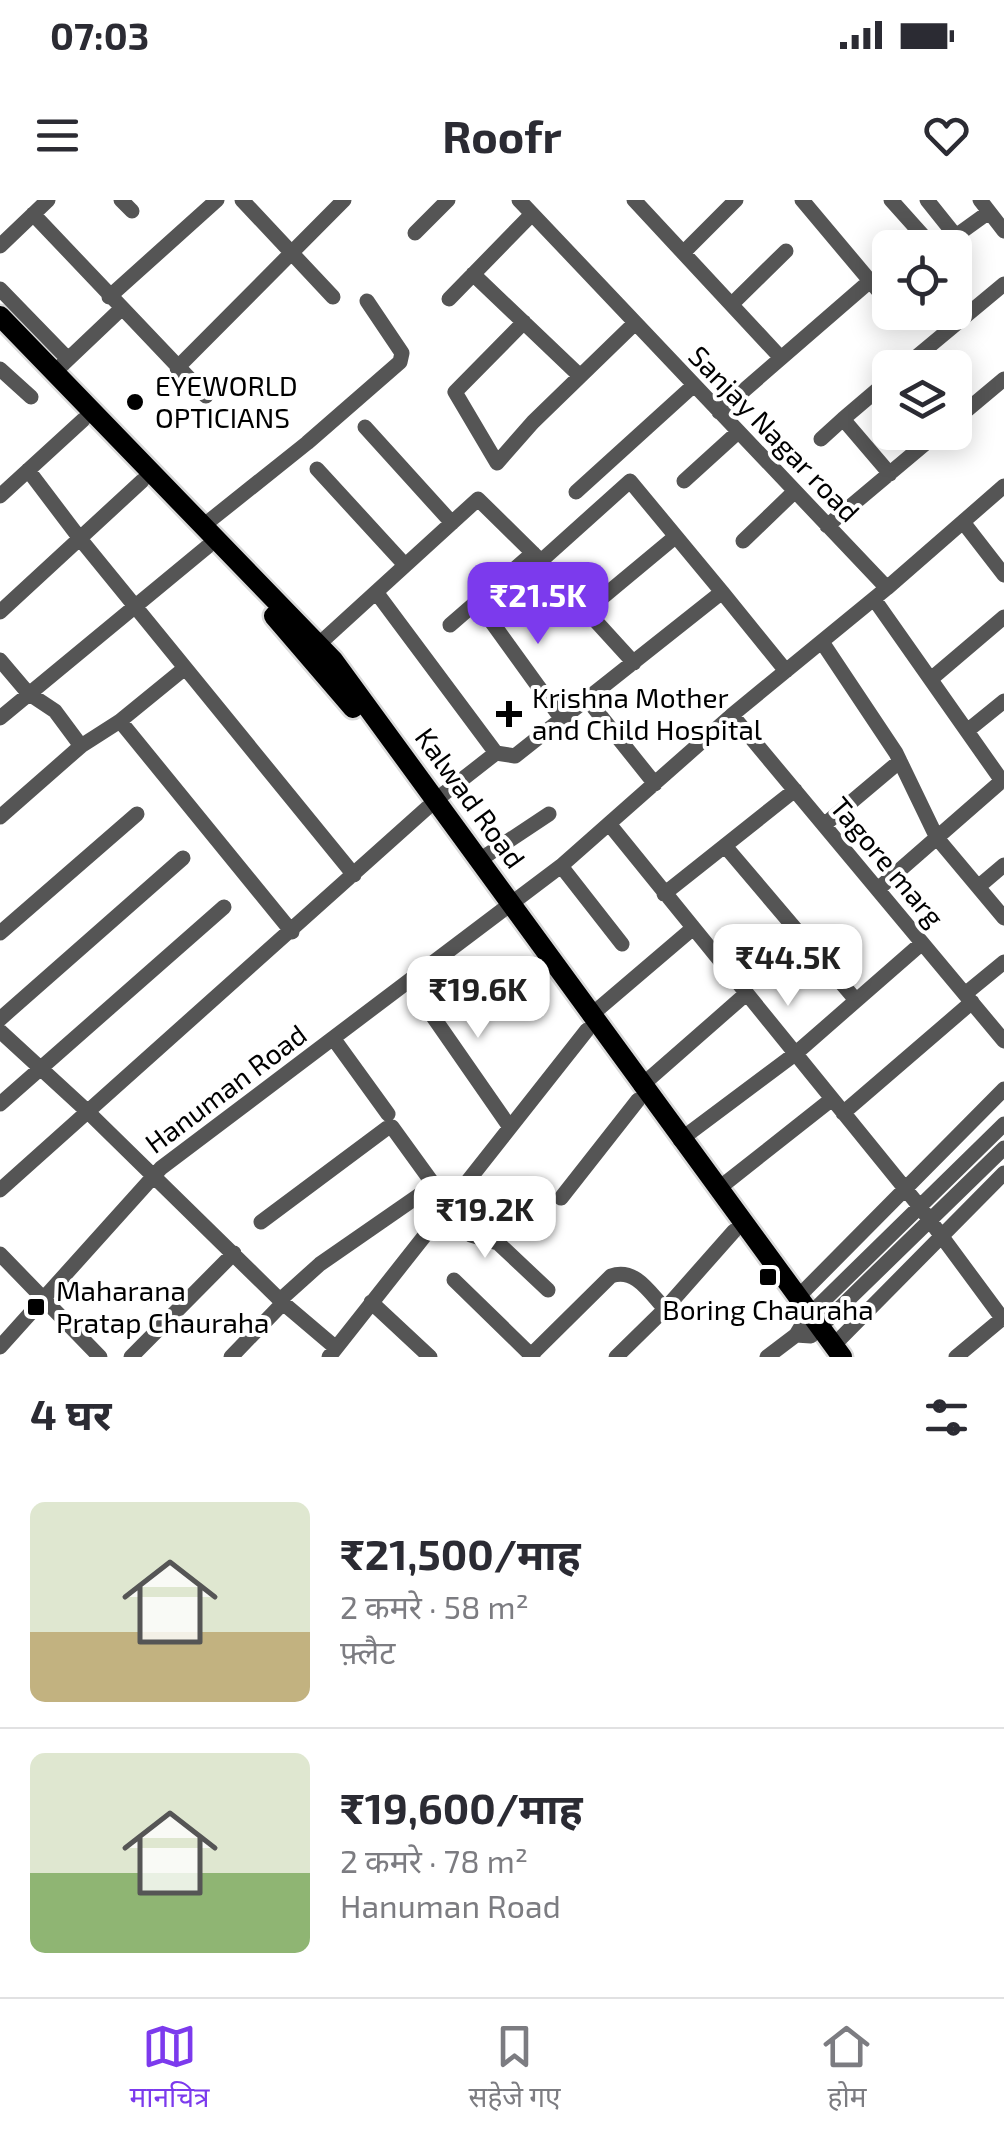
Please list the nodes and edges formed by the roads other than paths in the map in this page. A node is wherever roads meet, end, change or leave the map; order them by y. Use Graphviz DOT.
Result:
graph roads {
  1 [pos="48,200"];
  2 [pos="217,200"];
  3 [pos="242,200"];
  4 [pos="344,200"];
  5 [pos="448,200"];
  6 [pos="634,200"];
  7 [pos="736,200"];
  8 [pos="802,200"];
  9 [pos="891,200"];
  10 [pos="927,200"];
  11 [pos="525,204"];
  12 [pos="985,204"];
  13 [pos="33,214"];
  14 [pos="919,230"];
  15 [pos="952,230"];
  16 [pos="959,230"];
  17 [pos="1004,231"];
  18 [pos="416,233"];
  19 [pos="0,246"];
  20 [pos="786,250"];
  21 [pos="685,251"];
  22 [pos="292,255"];
  23 [pos="474,274"];
  24 [pos="870,282"];
  25 [pos="0,288"];
  26 [pos="1003,288"];
  27 [pos="333,296"];
  28 [pos="449,298"];
  29 [pos="367,301"];
  30 [pos="115,303"];
  31 [pos="732,304"];
  32 [pos="0,316"];
  33 [pos="524,322"];
  34 [pos="635,324"];
  35 [pos="0,336"];
  36 [pos="926,350"];
  37 [pos="782,358"];
  38 [pos="61,366"];
  39 [pos="0,368"];
  40 [pos="177,368"];
  41 [pos="580,376"];
  42 [pos="1004,379"];
  43 [pos="694,385"];
  44 [pos="872,394"];
  45 [pos="206,396"];
  46 [pos="30,397"];
  47 [pos="972,406"];
  48 [pos="719,412"];
  49 [pos="82,414"];
  50 [pos="843,419"];
  51 [pos="365,426"];
  52 [pos="738,432"];
  53 [pos="821,439"];
  54 [pos="918,450"];
  55 [pos="317,469"];
  56 [pos="28,470"];
  57 [pos="890,474"];
  58 [pos="142,481"];
  59 [pos="684,481"];
  60 [pos="1004,486"];
  61 [pos="576,492"];
  62 [pos="794,492"];
  63 [pos="0,496"];
  64 [pos="963,522"];
  65 [pos="452,523"];
  66 [pos="827,526"];
  67 [pos="205,536"];
  68 [pos="674,536"];
  69 [pos="80,540"];
  70 [pos="743,542"];
  71 [pos="537,557"];
  72 [pos="405,565"];
  73 [pos="1004,575"];
  74 [pos="376,592"];
  75 [pos="722,592"];
  76 [pos="881,594"];
  77 [pos="478,603"];
  78 [pos="135,606"];
  79 [pos="586,611"];
  80 [pos="0,612"];
  81 [pos="1004,616"];
  82 [pos="450,625"];
  83 [pos="822,642"];
  84 [pos="324,658"];
  85 [pos="0,660"];
  86 [pos="634,663"];
  87 [pos="185,668"];
  88 [pos="786,671"];
  89 [pos="931,679"];
  90 [pos="28,693"];
  91 [pos="587,698"];
  92 [pos="1004,701"];
  93 [pos="732,715"];
  94 [pos="0,718"];
  95 [pos="561,718"];
  96 [pos="120,721"];
  97 [pos="966,730"];
  98 [pos="81,746"];
  99 [pos="496,752"];
  100 [pos="900,761"];
  101 [pos="1003,780"];
  102 [pos="655,784"];
  103 [pos="795,790"];
  104 [pos="432,804"];
  105 [pos="137,814"];
  106 [pos="549,814"];
  107 [pos="0,817"];
  108 [pos="824,825"];
  109 [pos="610,826"];
  110 [pos="938,838"];
  111 [pos="724,846"];
  112 [pos="183,858"];
  113 [pos="481,859"];
  114 [pos="1004,865"];
  115 [pos="561,866"];
  116 [pos="354,875"];
  117 [pos="978,887"];
  118 [pos="878,889"];
  119 [pos="664,894"];
  120 [pos="224,907"];
  121 [pos="507,908"];
  122 [pos="1004,918"];
  123 [pos="692,928"];
  124 [pos="292,932"];
  125 [pos="0,933"];
  126 [pos="922,943"];
  127 [pos="622,944"];
  128 [pos="1004,962"];
  129 [pos="408,982"];
  130 [pos="746,994"];
  131 [pos="968,998"];
  132 [pos="855,999"];
  133 [pos="0,1019"];
  134 [pos="588,1023"];
  135 [pos="0,1031"];
  136 [pos="334,1038"];
  137 [pos="1004,1041"];
  138 [pos="795,1054"];
  139 [pos="39,1068"];
  140 [pos="1004,1089"];
  141 [pos="639,1093"];
  142 [pos="832,1099"];
  143 [pos="0,1104"];
  144 [pos="87,1111"];
  145 [pos="843,1113"];
  146 [pos="388,1114"];
  147 [pos="1004,1124"];
  148 [pos="509,1126"];
  149 [pos="680,1140"];
  150 [pos="1004,1148"];
  151 [pos="1004,1174"];
  152 [pos="153,1177"];
  153 [pos="434,1185"];
  154 [pos="718,1188"];
  155 [pos="904,1188"];
  156 [pos="0,1190"];
  157 [pos="560,1198"];
  158 [pos="449,1206"];
  159 [pos="925,1214"];
  160 [pos="260,1222"];
  161 [pos="734,1231"];
  162 [pos="941,1236"];
  163 [pos="234,1253"];
  164 [pos="0,1254"];
  165 [pos="454,1280"];
  166 [pos="548,1290"];
  167 [pos="44,1298"];
  168 [pos="282,1302"];
  169 [pos="371,1302"];
  170 [pos="666,1308"];
  171 [pos="1003,1318"];
  172 [pos="806,1322"];
  173 [pos="0,1347"];
  174 [pos="333,1352"];
  175 [pos="834,1353"];
  176 [pos="427,1356"];
  177 [pos="532,1356"];
  178 [pos="100,1357"];
  179 [pos="131,1357"];
  180 [pos="231,1357"];
  181 [pos="616,1357"];
  182 [pos="768,1357"];
  183 [pos="956,1357"];
  1 -- 13 [label="street"];
  2 -- 30 [label="street"];
  3 -- 22 [label="street"];
  4 -- 22 [label="street"];
  5 -- 18 [label="street"];
  6 -- 21 [label="street"];
  7 -- 21 [label="street"];
  8 -- 24 [label="street"];
  9 -- 14 [label="street"];
  10 -- 15 [label="street"];
  11 -- 23 [label="street"];
  11 -- 34 [label="street, Sanjay Nagar road"];
  12 -- 16 [label="street"];
  12 -- 17 [label="street"];
  13 -- 19 [label="street"];
  13 -- 30 [label="street"];
  20 -- 31 [label="street"];
  21 -- 31 [label="street"];
  22 -- 27 [label="street"];
  22 -- 40 [label="street"];
  23 -- 28 [label="street"];
  23 -- 33 [label="street"];
  24 -- 37 [label="street"];
  25 -- 38 [label="street"];
  26 -- 36 [label="street"];
  29 -- 67 [label="street"];
  30 -- 38 [label="street"];
  30 -- 40 [label="street"];
  31 -- 37 [label="street"];
  32 -- 38 [label="main road, Kalwad Road"];
  33 -- 41 [label="street"];
  33 -- 41 [label="street"];
  34 -- 41 [label="street"];
  34 -- 43 [label="street, Sanjay Nagar road"];
  35 -- 49 [label="main road, Kalwad Road"];
  37 -- 48 [label="street"];
  38 -- 49 [label="main road, Kalwad Road"];
  39 -- 46 [label="street"];
  40 -- 45 [label="street"];
  42 -- 47 [label="street"];
  43 -- 48 [label="street, Sanjay Nagar road"];
  43 -- 61 [label="street"];
  44 -- 50 [label="street"];
  48 -- 52 [label="street, Sanjay Nagar road"];
  49 -- 56 [label="street"];
  49 -- 58 [label="main road, Kalwad Road"];
  49 -- 67 [label="main road, Kalwad Road"];
  50 -- 53 [label="street"];
  50 -- 57 [label="street"];
  51 -- 65 [label="street"];
  52 -- 59 [label="street"];
  52 -- 62 [label="street, Sanjay Nagar road"];
  54 -- 57 [label="street"];
  55 -- 72 [label="street"];
  56 -- 63 [label="street"];
  56 -- 69 [label="street"];
  57 -- 66 [label="street"];
  58 -- 67 [label="main road, Kalwad Road"];
  58 -- 69 [label="street"];
  60 -- 64 [label="street"];
  62 -- 66 [label="street, Sanjay Nagar road"];
  62 -- 70 [label="street"];
  64 -- 73 [label="street"];
  64 -- 76 [label="street"];
  65 -- 71 [label="street"];
  65 -- 72 [label="street"];
  66 -- 76 [label="street, Sanjay Nagar road"];
  67 -- 78 [label="street"];
  67 -- 84 [label="main road, Kalwad Road"];
  68 -- 71 [label="street"];
  68 -- 75 [label="street"];
  68 -- 79 [label="street"];
  69 -- 78 [label="street"];
  69 -- 80 [label="street"];
  71 -- 77 [label="street"];
  71 -- 79 [label="street"];
  72 -- 74 [label="street"];
  74 -- 84 [label="street"];
  74 -- 99 [label="street"];
  75 -- 86 [label="street"];
  75 -- 88 [label="street"];
  76 -- 83 [label="street, Hanuman Road"];
  76 -- 89 [label="street, Sanjay Nagar road"];
  77 -- 82 [label="street"];
  77 -- 95 [label="street"];
  78 -- 87 [label="street"];
  78 -- 90 [label="street"];
  79 -- 86 [label="street"];
  81 -- 89 [label="street"];
  83 -- 88 [label="street, Hanuman Road"];
  83 -- 100 [label="street"];
  84 -- 104 [label="main road, Kalwad Road"];
  85 -- 90 [label="street"];
  86 -- 91 [label="street"];
  87 -- 96 [label="street"];
  87 -- 116 [label="street"];
  88 -- 93 [label="street, Hanuman Road"];
  89 -- 97 [label="street, Sanjay Nagar road"];
  90 -- 94 [label="street"];
  90 -- 98 [label="street"];
  91 -- 95 [label="street"];
  91 -- 102 [label="street"];
  92 -- 97 [label="street"];
  93 -- 102 [label="street, Hanuman Road"];
  93 -- 103 [label="street, Tagore marg"];
  95 -- 99 [label="street"];
  96 -- 98 [label="street"];
  96 -- 124 [label="street"];
  97 -- 101 [label="street, Sanjay Nagar road"];
  98 -- 107 [label="street"];
  99 -- 104 [label="street"];
  100 -- 108 [label="street"];
  100 -- 110 [label="street"];
  101 -- 110 [label="street"];
  102 -- 109 [label="street, Hanuman Road"];
  103 -- 108 [label="street, Tagore marg"];
  103 -- 111 [label="street"];
  104 -- 113 [label="main road, Kalwad Road"];
  104 -- 116 [label="street"];
  104 -- 121 [label="main road, Kalwad Road"];
  105 -- 125 [label="street"];
  106 -- 113 [label="street"];
  108 -- 118 [label="street, Tagore marg"];
  109 -- 115 [label="street, Hanuman Road"];
  109 -- 119 [label="street"];
  110 -- 117 [label="street"];
  110 -- 118 [label="street"];
  111 -- 119 [label="street"];
  111 -- 132 [label="street"];
  112 -- 133 [label="street"];
  113 -- 121 [label="main road, Kalwad Road"];
  114 -- 117 [label="street"];
  115 -- 121 [label="street, Hanuman Road"];
  115 -- 127 [label="street"];
  116 -- 124 [label="street"];
  117 -- 122 [label="street"];
  118 -- 126 [label="street, Tagore marg"];
  119 -- 123 [label="street"];
  120 -- 139 [label="street"];
  121 -- 129 [label="street, Hanuman Road"];
  121 -- 134 [label="main road, Kalwad Road"];
  123 -- 130 [label="street"];
  123 -- 134 [label="street"];
  124 -- 144 [label="street"];
  126 -- 131 [label="street, Tagore marg"];
  126 -- 132 [label="street"];
  128 -- 131 [label="street"];
  129 -- 136 [label="street, Hanuman Road"];
  129 -- 148 [label="street"];
  130 -- 138 [label="street"];
  130 -- 141 [label="street"];
  131 -- 137 [label="street, Tagore marg"];
  131 -- 145 [label="street"];
  132 -- 138 [label="street"];
  134 -- 141 [label="main road, Kalwad Road"];
  134 -- 148 [label="street"];
  135 -- 139 [label="street"];
  136 -- 146 [label="street"];
  136 -- 152 [label="street, Hanuman Road"];
  138 -- 142 [label="street"];
  138 -- 149 [label="street"];
  139 -- 143 [label="street"];
  139 -- 144 [label="street"];
  140 -- 155 [label="street"];
  141 -- 149 [label="main road, Kalwad Road"];
  141 -- 157 [label="street"];
  141 -- 161 [label="main road, Kalwad Road"];
  142 -- 145 [label="street"];
  142 -- 154 [label="street"];
  144 -- 152 [label="street"];
  144 -- 156 [label="street"];
  145 -- 155 [label="street"];
  147 -- 159 [label="street"];
  148 -- 158 [label="street"];
  149 -- 154 [label="main road, Kalwad Road"];
  150 -- 159 [label="street"];
  151 -- 162 [label="street"];
  152 -- 163 [label="street"];
  152 -- 167 [label="street, Hanuman Road"];
  153 -- 158 [label="street"];
  153 -- 160 [label="street"];
  153 -- 168 [label="street"];
  154 -- 172 [label="main road, Kalwad Road"];
  155 -- 159 [label="street"];
  155 -- 172 [label="street"];
  158 -- 166 [label="street"];
  158 -- 169 [label="street"];
  159 -- 162 [label="street"];
  159 -- 172 [label="street"];
  161 -- 170 [label="street"];
  161 -- 172 [label="main road, Kalwad Road"];
  162 -- 171 [label="street"];
  162 -- 175 [label="street"];
  163 -- 168 [label="street"];
  163 -- 179 [label="street"];
  164 -- 167 [label="street"];
  165 -- 177 [label="street"];
  167 -- 173 [label="street, Hanuman Road"];
  167 -- 178 [label="street"];
  168 -- 174 [label="street"];
  168 -- 180 [label="street"];
  169 -- 174 [label="street"];
  169 -- 176 [label="street"];
  170 -- 177 [label="street"];
  170 -- 181 [label="street"];
  171 -- 183 [label="street"];
  172 -- 175 [label="main road, Kalwad Road"];
  172 -- 182 [label="street"];
}
